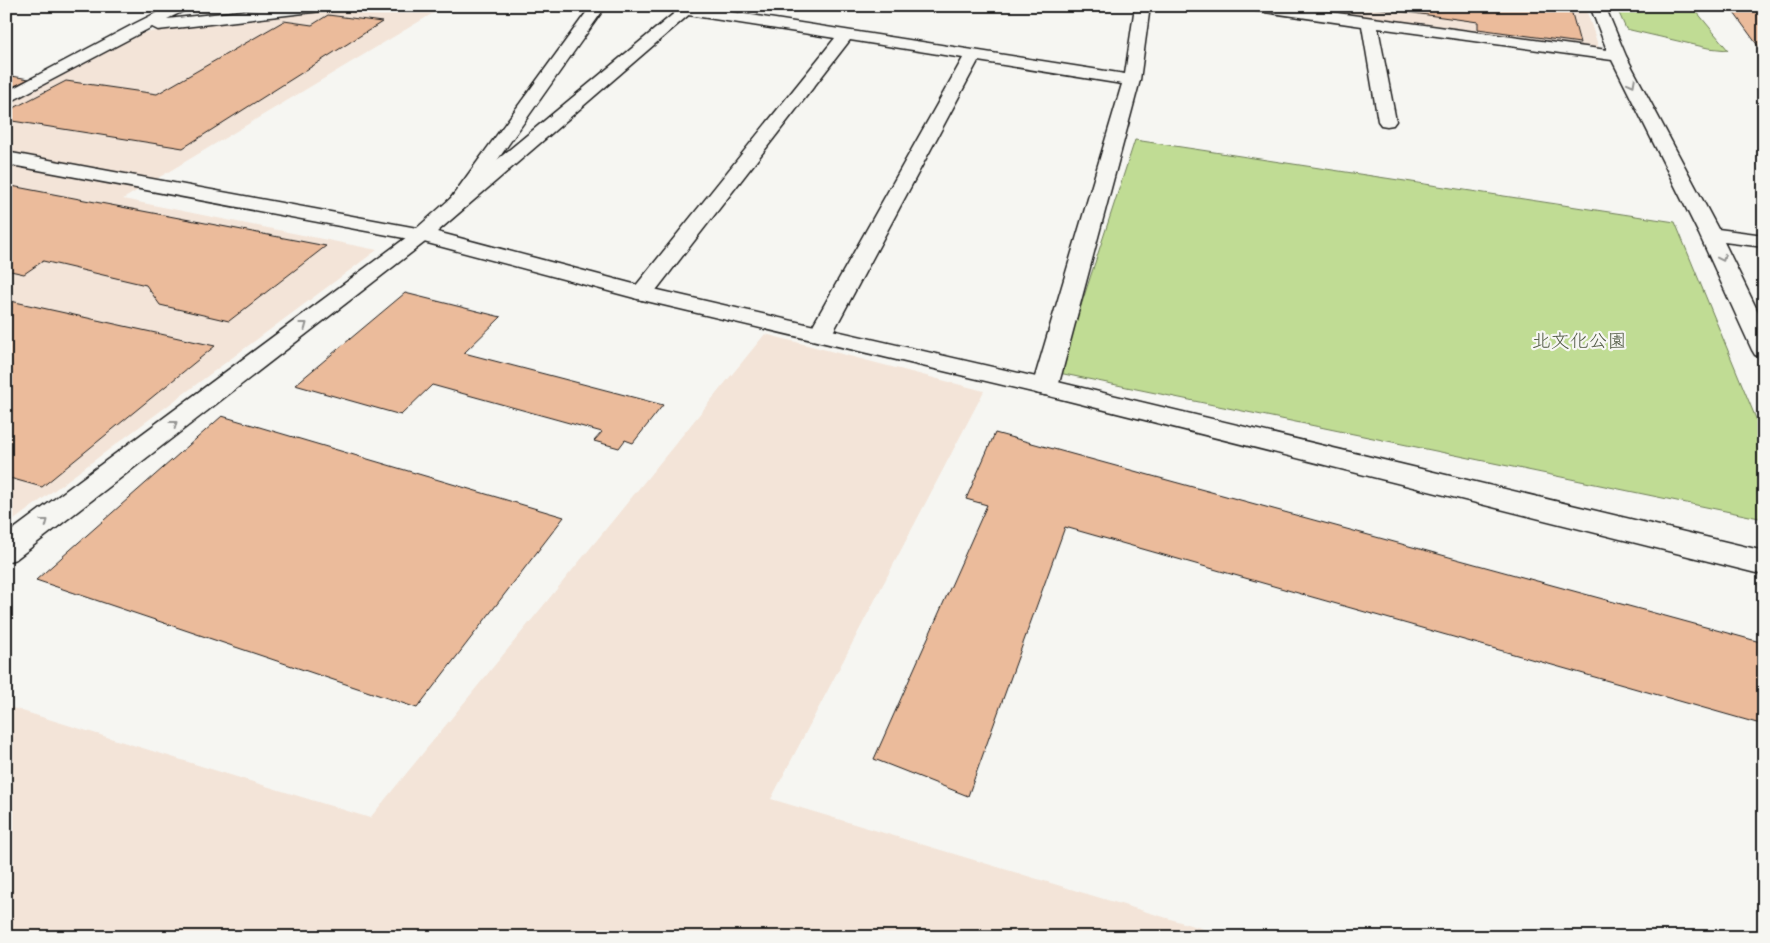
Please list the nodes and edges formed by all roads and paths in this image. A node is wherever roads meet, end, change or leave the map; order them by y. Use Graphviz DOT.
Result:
graph roads {
  1 [pos="183,6"];
  2 [pos="330,6"];
  3 [pos="599,6"];
  4 [pos="1143,6"];
  5 [pos="1251,6"];
  6 [pos="1597,6"];
  7 [pos="690,8"];
  8 [pos="151,13"];
  9 [pos="1370,22"];
  10 [pos="140,27"];
  11 [pos="846,35"];
  12 [pos="973,55"];
  13 [pos="1618,56"];
  14 [pos="1132,80"];
  15 [pos="6,99"];
  16 [pos="1387,121"];
  17 [pos="6,158"];
  18 [pos="458,202"];
  19 [pos="1710,234"];
  20 [pos="422,235"];
  21 [pos="1764,241"];
  22 [pos="642,293"];
  23 [pos="820,334"];
  24 [pos="1764,350"];
  25 [pos="1045,387"];
  26 [pos="6,552"];
  27 [pos="1764,563"];
  1 -- 8 [label="street"];
  2 -- 10 [label="street"];
  3 -- 18 [label="street"];
  4 -- 14 [label="street"];
  5 -- 9 [label="street"];
  6 -- 13 [label="street"];
  7 -- 11 [label="street"];
  7 -- 18 [label="street"];
  8 -- 10 [label="street"];
  9 -- 13 [label="street"];
  9 -- 16 [label="street"];
  10 -- 15 [label="street"];
  11 -- 12 [label="street"];
  11 -- 22 [label="street"];
  12 -- 14 [label="street"];
  12 -- 23 [label="street"];
  13 -- 19 [label="street, one-way"];
  14 -- 25 [label="street"];
  17 -- 20 [label="street"];
  18 -- 20 [label="street"];
  19 -- 21 [label="street"];
  19 -- 24 [label="street, one-way"];
  20 -- 22 [label="street"];
  26 -- 20 [label="street, one-way"];
  22 -- 23 [label="street"];
  23 -- 25 [label="street"];
  25 -- 27 [label="street"];
}
